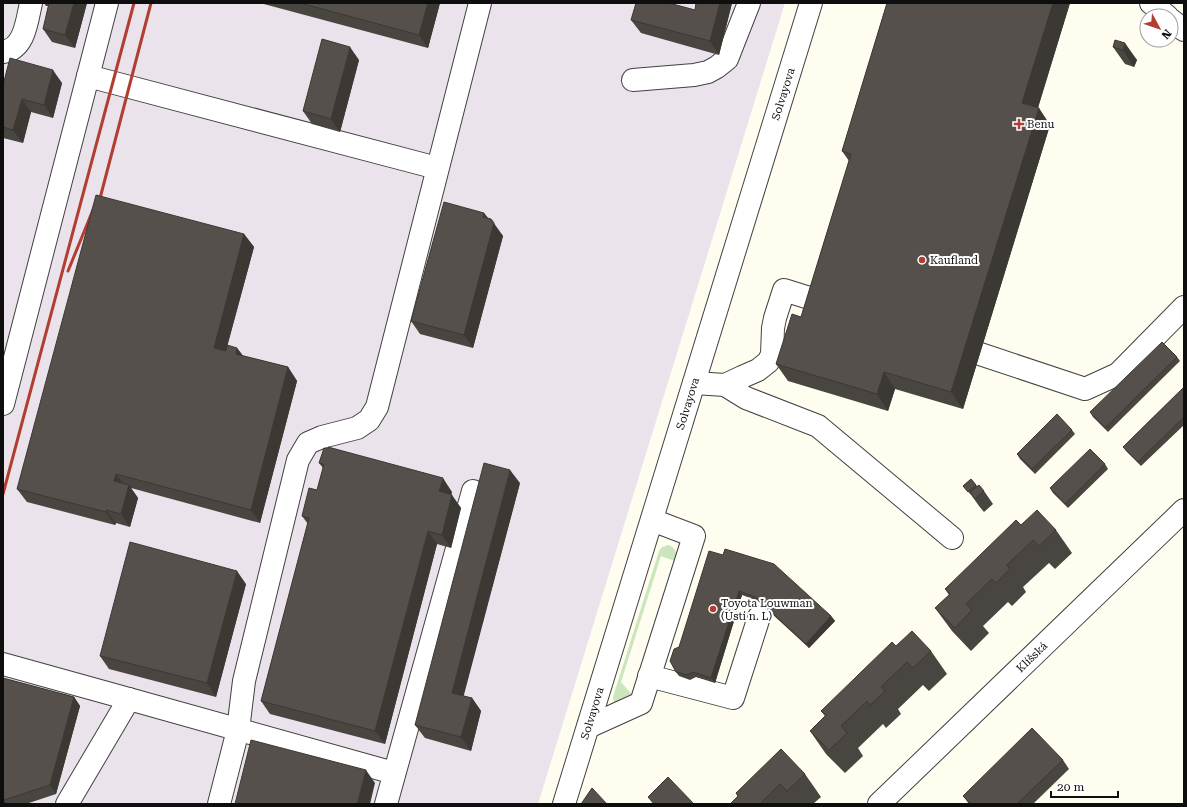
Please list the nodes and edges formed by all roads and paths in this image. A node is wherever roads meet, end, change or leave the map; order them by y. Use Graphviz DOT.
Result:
graph roads {
  1 [pos="31,3"];
  2 [pos="107,3"];
  3 [pos="480,3"];
  4 [pos="749,3"];
  5 [pos="811,3"];
  6 [pos="3,52"];
  7 [pos="88,76"];
  8 [pos="633,80"];
  9 [pos="437,168"];
  10 [pos="822,302"];
  11 [pos="1184,307"];
  12 [pos="980,354"];
  13 [pos="694,383"];
  14 [pos="725,385"];
  15 [pos="3,404"];
  16 [pos="473,491"];
  17 [pos="1184,510"];
  18 [pos="652,520"];
  19 [pos="952,538"];
  20 [pos="759,617"];
  21 [pos="3,664"];
  22 [pos="650,676"];
  23 [pos="129,699"];
  24 [pos="588,727"];
  25 [pos="238,730"];
  26 [pos="394,773"];
  27 [pos="884,802"];
  28 [pos="67,804"];
  29 [pos="219,804"];
  30 [pos="386,804"];
  31 [pos="564,804"];
  1 -- 6 [label="street"];
  2 -- 7 [label="street"];
  3 -- 9 [label="street"];
  4 -- 8 [label="street"];
  5 -- 13 [label="street, Solvayova"];
  7 -- 9 [label="street"];
  7 -- 15 [label="street"];
  9 -- 25 [label="street"];
  10 -- 14 [label="street"];
  11 -- 12 [label="street"];
  13 -- 14 [label="street"];
  13 -- 18 [label="street, Solvayova"];
  14 -- 19 [label="street"];
  16 -- 26 [label="street"];
  17 -- 27 [label="street, Klíšská"];
  18 -- 22 [label="street"];
  18 -- 24 [label="street, Solvayova"];
  20 -- 22 [label="street"];
  21 -- 23 [label="street"];
  22 -- 24 [label="street"];
  23 -- 25 [label="street"];
  23 -- 28 [label="street"];
  24 -- 31 [label="street, Solvayova"];
  25 -- 26 [label="street"];
  25 -- 29 [label="street"];
  26 -- 30 [label="street"];
}
